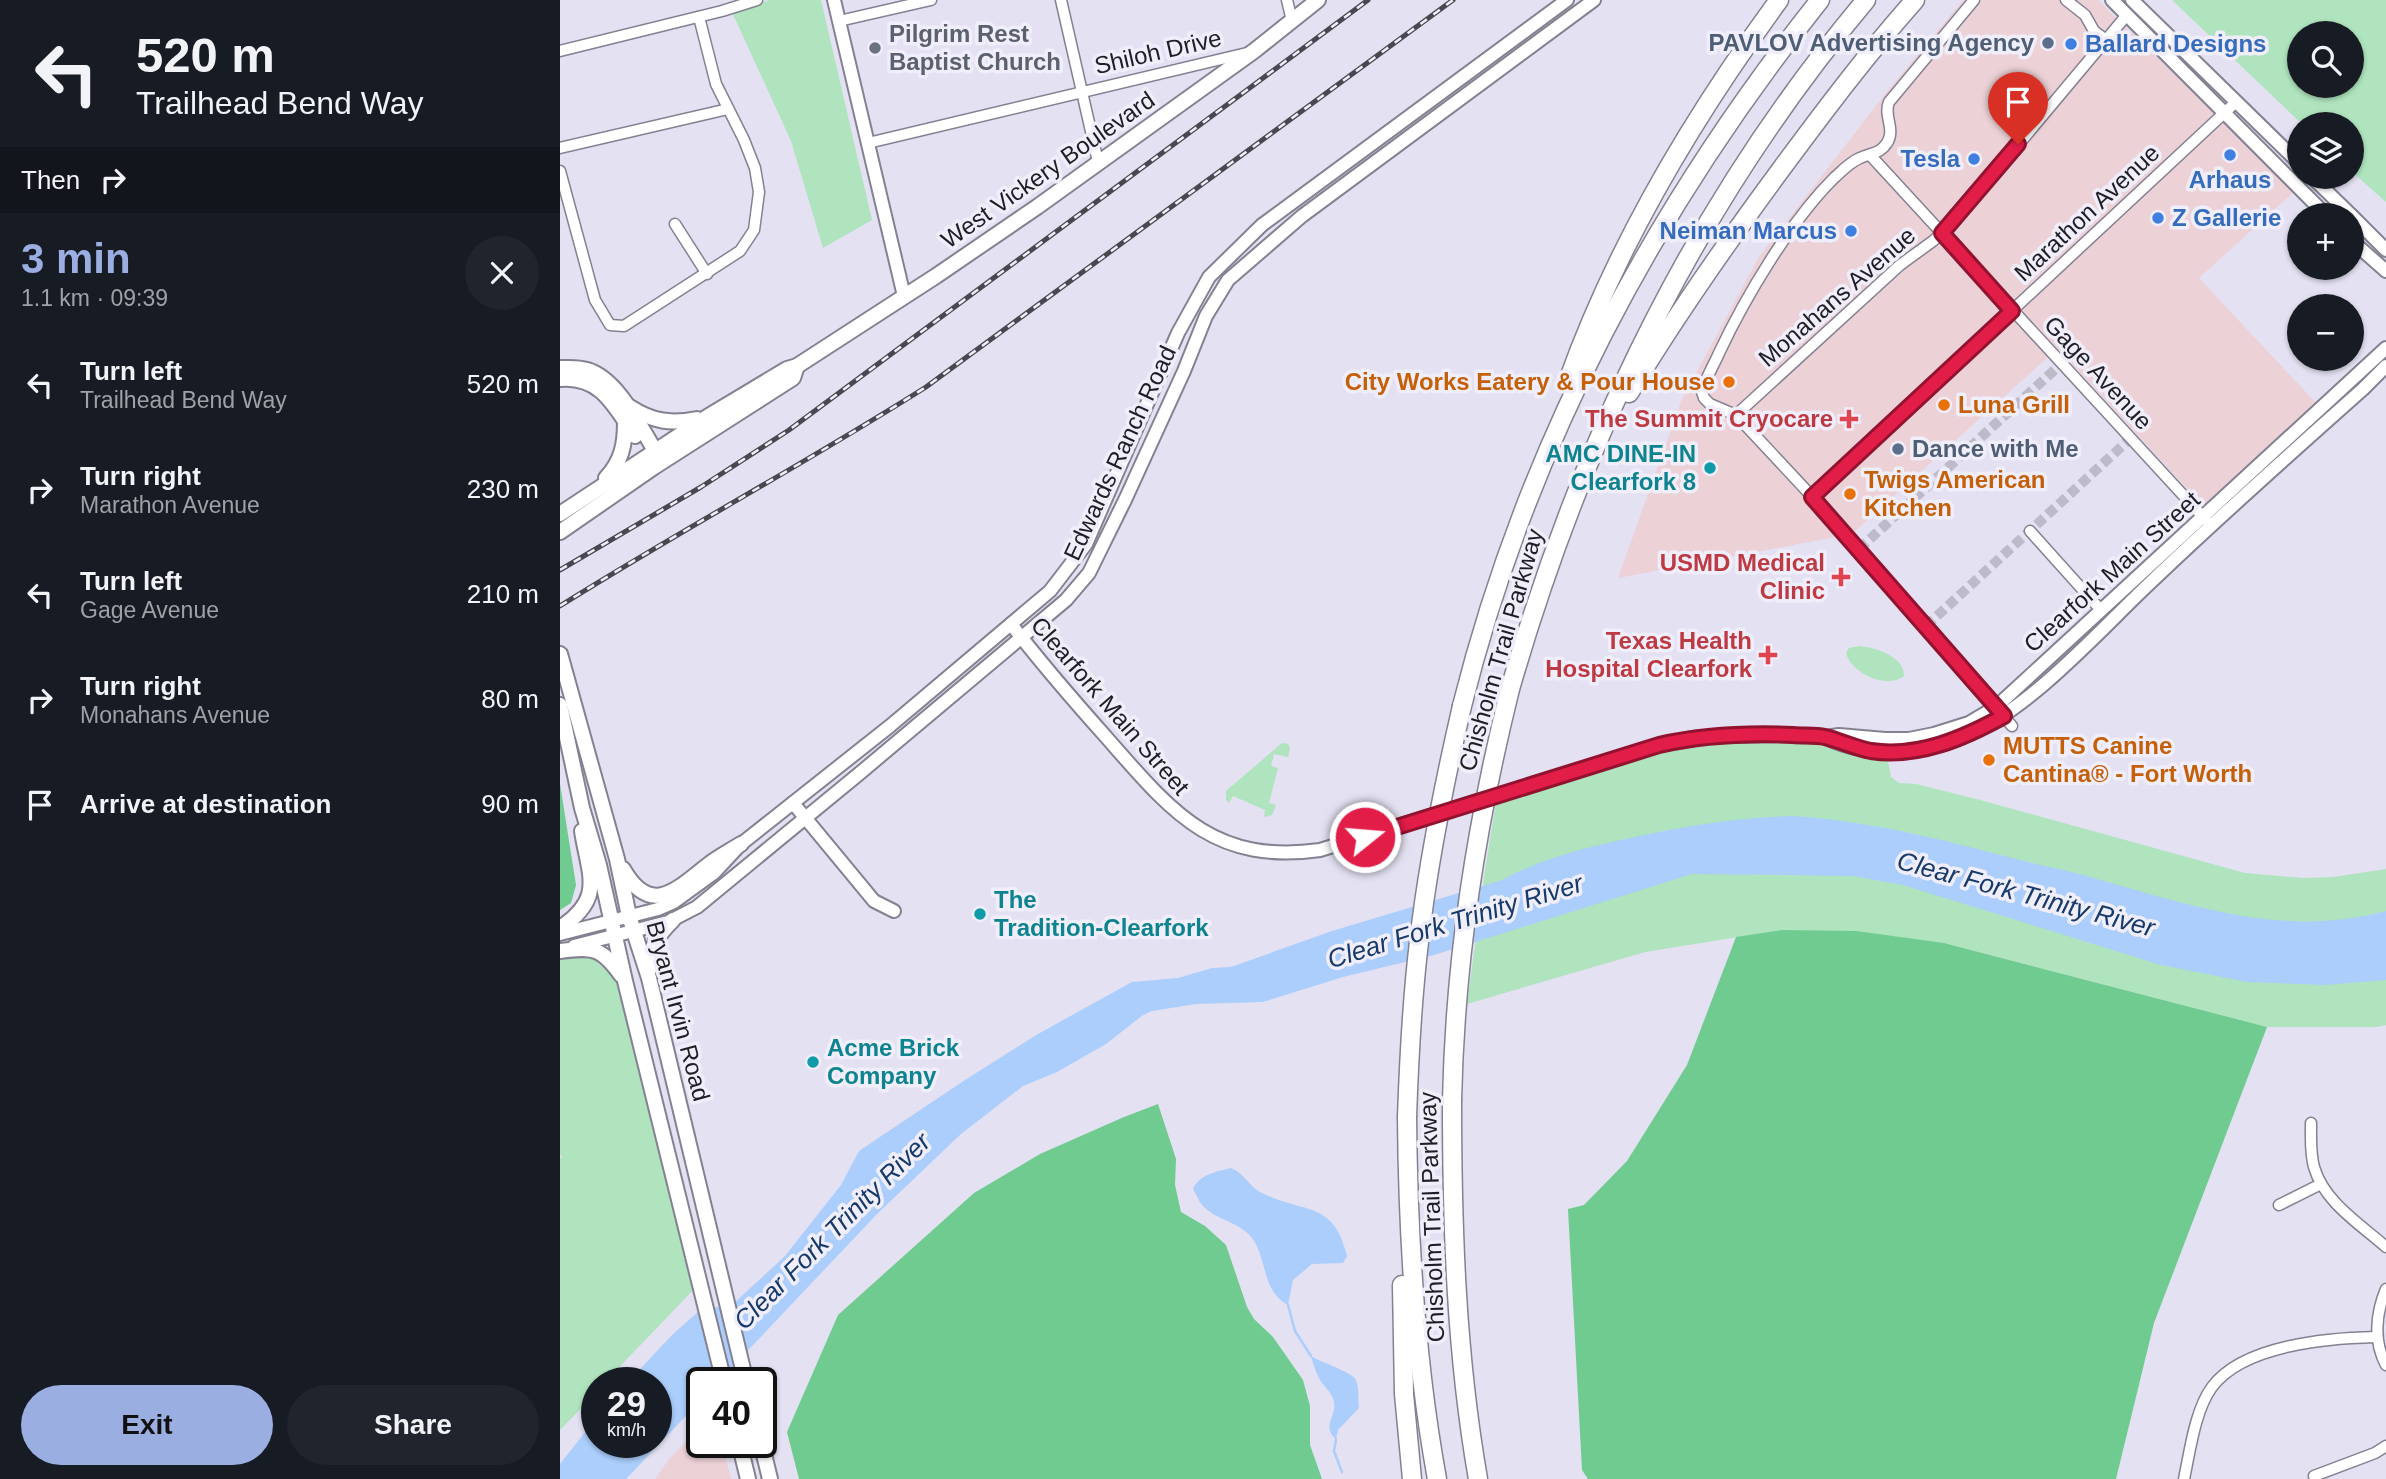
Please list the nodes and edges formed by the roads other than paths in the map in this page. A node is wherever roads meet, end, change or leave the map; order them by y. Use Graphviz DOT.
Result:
graph roads {
  1 [pos="757,0"];
  2 [pos="834,0"];
  3 [pos="931,0"];
  4 [pos="1061,0"];
  5 [pos="1287,0"];
  6 [pos="1318,0"];
  7 [pos="1567,0"];
  8 [pos="1594,0"];
  9 [pos="1779,0"];
  10 [pos="1820,0"];
  11 [pos="1866,0"];
  12 [pos="1915,0"];
  13 [pos="1974,0"];
  14 [pos="2066,0"];
  15 [pos="2112,0"];
  16 [pos="2125,0"];
  17 [pos="2132,0"];
  18 [pos="2126,16"];
  19 [pos="699,17"];
  20 [pos="839,21"];
  21 [pos="1292,21"];
  22 [pos="2168,36"];
  23 [pos="2106,40"];
  24 [pos="560,51"];
  25 [pos="1254,51"];
  26 [pos="1080,92"];
  27 [pos="2236,102"];
  28 [pos="728,109"];
  29 [pos="2225,113"];
  30 [pos="868,143"];
  31 [pos="560,148"];
  32 [pos="2287,151"];
  33 [pos="1870,155"];
  34 [pos="1098,162"];
  35 [pos="560,171"];
  36 [pos="2324,189"];
  37 [pos="2314,203"];
  38 [pos="2339,203"];
  39 [pos="675,224"];
  40 [pos="1262,225"];
  41 [pos="2364,228"];
  42 [pos="1942,233"];
  43 [pos="1275,240"];
  44 [pos="2386,250"];
  45 [pos="2364,252"];
  46 [pos="2386,271"];
  47 [pos="707,274"];
  48 [pos="904,296"];
  49 [pos="2012,311"];
  50 [pos="2386,348"];
  51 [pos="797,366"];
  52 [pos="2386,366"];
  53 [pos="560,368"];
  54 [pos="560,379"];
  55 [pos="624,402"];
  56 [pos="1736,415"];
  57 [pos="707,417"];
  58 [pos="625,422"];
  59 [pos="655,458"];
  60 [pos="1587,462"];
  61 [pos="1812,497"];
  62 [pos="1101,510"];
  63 [pos="565,511"];
  64 [pos="1117,516"];
  65 [pos="2208,521"];
  66 [pos="1517,524"];
  67 [pos="560,531"];
  68 [pos="2030,531"];
  69 [pos="2101,609"];
  70 [pos="1010,624"];
  71 [pos="1020,637"];
  72 [pos="560,654"];
  73 [pos="560,705"];
  74 [pos="2004,717"];
  75 [pos="571,720"];
  76 [pos="898,720"];
  77 [pos="872,764"];
  78 [pos="793,803"];
  79 [pos="582,808"];
  80 [pos="805,819"];
  81 [pos="741,844"];
  82 [pos="617,859"];
  83 [pos="894,911"];
  84 [pos="629,916"];
  85 [pos="673,919"];
  86 [pos="612,921"];
  87 [pos="560,928"];
  88 [pos="633,932"];
  89 [pos="560,934"];
  90 [pos="615,936"];
  91 [pos="560,950"];
  92 [pos="649,978"];
  93 [pos="625,981"];
  94 [pos="2311,1123"];
  95 [pos="2321,1185"];
  96 [pos="2280,1205"];
  97 [pos="1408,1208"];
  98 [pos="2386,1247"];
  99 [pos="2386,1289"];
  100 [pos="2376,1336"];
  101 [pos="2386,1365"];
  102 [pos="720,1367"];
  103 [pos="743,1367"];
  104 [pos="1465,1392"];
  105 [pos="2386,1446"];
  106 [pos="743,1458"];
  107 [pos="764,1458"];
  108 [pos="2314,1476"];
  109 [pos="748,1479"];
  110 [pos="769,1479"];
  111 [pos="1412,1479"];
  112 [pos="1437,1479"];
  113 [pos="1478,1479"];
  114 [pos="1488,1479"];
  115 [pos="2185,1479"];
  1 -- 19 [label="street"];
  2 -- 20 [label="street"];
  3 -- 20 [label="street"];
  4 -- 26 [label="street"];
  5 -- 21 [label="street"];
  6 -- 21 [label="main road, West Vickery Boulevard"];
  7 -- 40 [label="street, Edwards Ranch Road"];
  8 -- 43 [label="street, Edwards Ranch Road"];
  9 -- 66 [label="highway"];
  10 -- 66 [label="highway, Chisholm Trail Parkway"];
  11 -- 60 [label="highway, Chisholm Trail Parkway"];
  12 -- 60 [label="highway"];
  13 -- 33 [label="street"];
  14 -- 23 [label="street"];
  15 -- 18 [label="street"];
  16 -- 17 [label="street"];
  17 -- 22 [label="street"];
  18 -- 22 [label="street"];
  18 -- 23 [label="street, Monahans Avenue"];
  18 -- 29 [label="street"];
  19 -- 24 [label="street"];
  19 -- 28 [label="street"];
  20 -- 30 [label="street"];
  21 -- 25 [label="main road, West Vickery Boulevard"];
  22 -- 27 [label="street"];
  23 -- 42 [label="street, Monahans Avenue"];
  25 -- 26 [label="street, Shiloh Drive"];
  25 -- 34 [label="main road, West Vickery Boulevard"];
  26 -- 30 [label="street, Shiloh Drive"];
  26 -- 34 [label="street"];
  27 -- 29 [label="street, Marathon Avenue"];
  27 -- 32 [label="street"];
  28 -- 31 [label="street"];
  28 -- 47 [label="street"];
  29 -- 37 [label="street"];
  29 -- 49 [label="street, Marathon Avenue"];
  30 -- 48 [label="street"];
  33 -- 42 [label="street, Gage Avenue"];
  33 -- 56 [label="street"];
  34 -- 48 [label="main road, West Vickery Boulevard"];
  35 -- 47 [label="street"];
  36 -- 38 [label="street"];
  39 -- 47 [label="street"];
  40 -- 43 [label="street"];
  40 -- 62 [label="street, Edwards Ranch Road"];
  41 -- 44 [label="street"];
  42 -- 49 [label="street, Gage Avenue"];
  42 -- 56 [label="street, Monahans Avenue"];
  43 -- 64 [label="street, Edwards Ranch Road"];
  45 -- 46 [label="street"];
  48 -- 51 [label="main road, West Vickery Boulevard"];
  49 -- 61 [label="street, Marathon Avenue"];
  49 -- 65 [label="street, Gage Avenue"];
  50 -- 65 [label="street, Clearfork Main Street"];
  51 -- 57 [label="main road, West Vickery Boulevard"];
  51 -- 59 [label="main road, West Vickery Boulevard"];
  52 -- 65 [label="street, Clearfork Main Street"];
  53 -- 55 [label="main road"];
  54 -- 58 [label="main road"];
  55 -- 57 [label="main road"];
  55 -- 59 [label="main road"];
  56 -- 61 [label="street"];
  57 -- 59 [label="main road, West Vickery Boulevard"];
  58 -- 59 [label="main road"];
  58 -- 63 [label="main road"];
  59 -- 63 [label="main road, West Vickery Boulevard"];
  59 -- 67 [label="main road, West Vickery Boulevard"];
  60 -- 104 [label="highway, Chisholm Trail Parkway, bridge"];
  61 -- 74 [label="street"];
  62 -- 64 [label="street"];
  62 -- 70 [label="street, Edwards Ranch Road"];
  64 -- 71 [label="street, Edwards Ranch Road"];
  65 -- 69 [label="street, Clearfork Main Street"];
  65 -- 74 [label="street, Clearfork Main Street"];
  66 -- 97 [label="highway, Chisholm Trail Parkway, bridge"];
  68 -- 69 [label="street"];
  69 -- 74 [label="street, Clearfork Main Street"];
  70 -- 71 [label="street, Clearfork Main Street"];
  70 -- 76 [label="street, Edwards Ranch Road"];
  71 -- 74 [label="street, Clearfork Main Street"];
  71 -- 77 [label="street, Edwards Ranch Road"];
  72 -- 75 [label="main road, Bryant Irvin Road"];
  73 -- 75 [label="main road, Bryant Irvin Road"];
  75 -- 79 [label="main road, Bryant Irvin Road"];
  75 -- 82 [label="main road, Bryant Irvin Road"];
  76 -- 77 [label="street"];
  76 -- 78 [label="street, Edwards Ranch Road"];
  77 -- 80 [label="street, Edwards Ranch Road"];
  78 -- 80 [label="street"];
  78 -- 81 [label="street, Edwards Ranch Road"];
  79 -- 86 [label="main road, Bryant Irvin Road"];
  79 -- 87 [label="main road"];
  80 -- 83 [label="street"];
  80 -- 85 [label="street, Edwards Ranch Road"];
  81 -- 82 [label="main road"];
  81 -- 84 [label="street, Edwards Ranch Road"];
  82 -- 84 [label="main road, Bryant Irvin Road"];
  84 -- 86 [label="street, Edwards Ranch Road"];
  84 -- 88 [label="main road, Bryant Irvin Road"];
  85 -- 88 [label="street, Edwards Ranch Road"];
  85 -- 92 [label="main road"];
  86 -- 89 [label="street, Edwards Ranch Road"];
  86 -- 90 [label="main road, Bryant Irvin Road"];
  88 -- 90 [label="street, Edwards Ranch Road"];
  88 -- 92 [label="main road, Bryant Irvin Road"];
  90 -- 91 [label="street, Edwards Ranch Road"];
  90 -- 93 [label="main road, Bryant Irvin Road"];
  91 -- 93 [label="main road"];
  92 -- 103 [label="main road, Bryant Irvin Road"];
  93 -- 102 [label="main road, Bryant Irvin Road"];
  94 -- 95 [label="street"];
  95 -- 96 [label="street"];
  95 -- 98 [label="street"];
  97 -- 111 [label="highway"];
  97 -- 112 [label="highway, Chisholm Trail Parkway"];
  99 -- 100 [label="street"];
  100 -- 101 [label="street"];
  100 -- 115 [label="street"];
  104 -- 113 [label="highway, Chisholm Trail Parkway"];
  104 -- 114 [label="highway"];
  105 -- 108 [label="street"];
  106 -- 109 [label="main road"];
  107 -- 110 [label="main road"];
}
